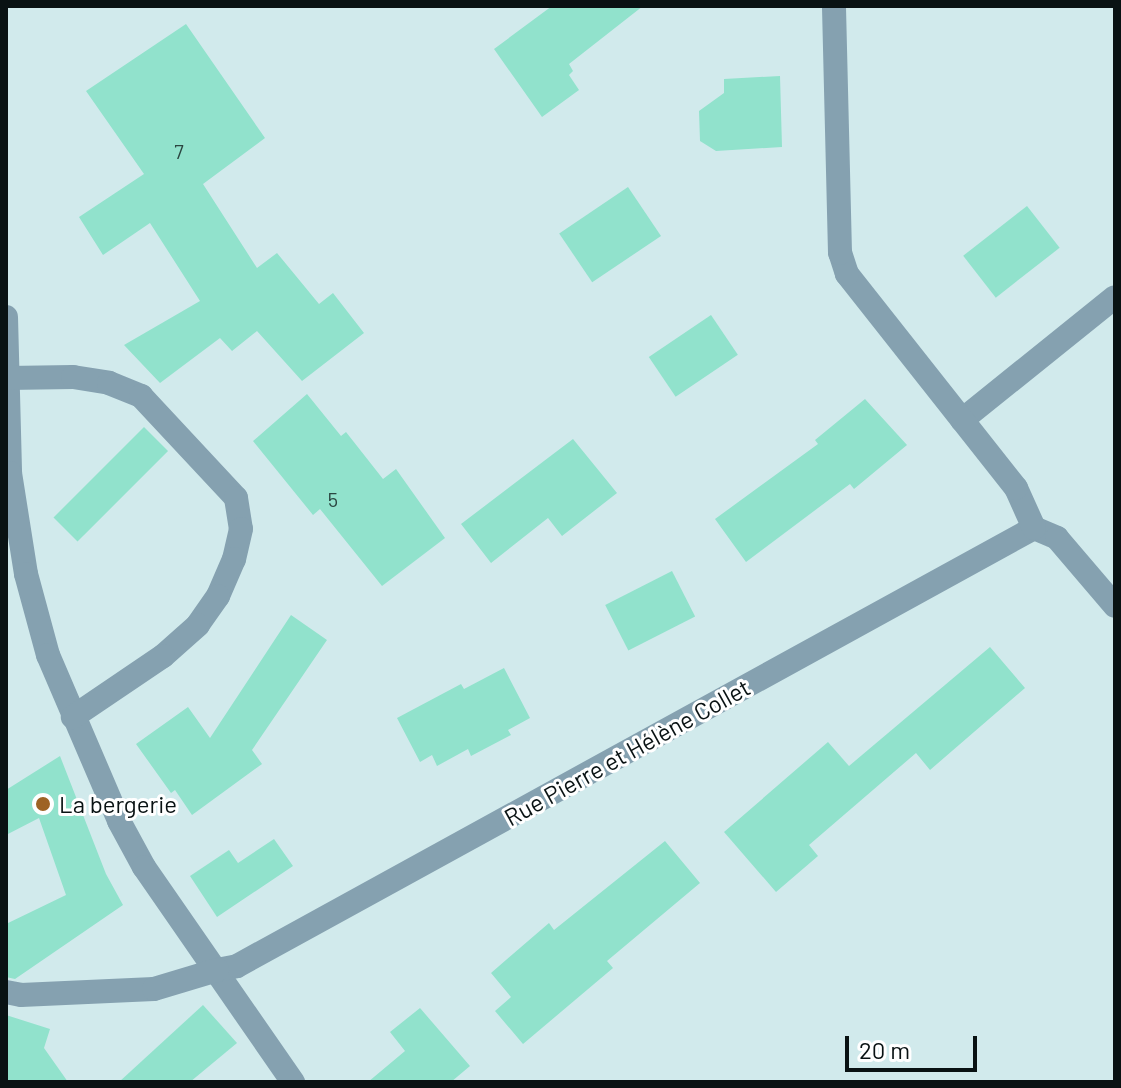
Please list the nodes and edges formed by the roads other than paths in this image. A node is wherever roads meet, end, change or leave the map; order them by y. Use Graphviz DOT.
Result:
graph roads {
  1 [pos="834,6"];
  2 [pos="1115,297"];
  3 [pos="6,317"];
  4 [pos="8,378"];
  5 [pos="962,420"];
  6 [pos="1034,528"];
  7 [pos="1115,606"];
  8 [pos="73,717"];
  9 [pos="217,970"];
  10 [pos="6,992"];
  11 [pos="293,1082"];
  1 -- 5 [label="street"];
  2 -- 5 [label="street"];
  3 -- 4 [label="street"];
  4 -- 8 [label="street"];
  4 -- 8 [label="street"];
  5 -- 6 [label="street"];
  6 -- 7 [label="street"];
  6 -- 9 [label="street, Rue Pierre et Hélène Collet"];
  8 -- 9 [label="street"];
  9 -- 10 [label="street, Rue Pierre et Hélène Collet"];
  9 -- 11 [label="street"];
}
